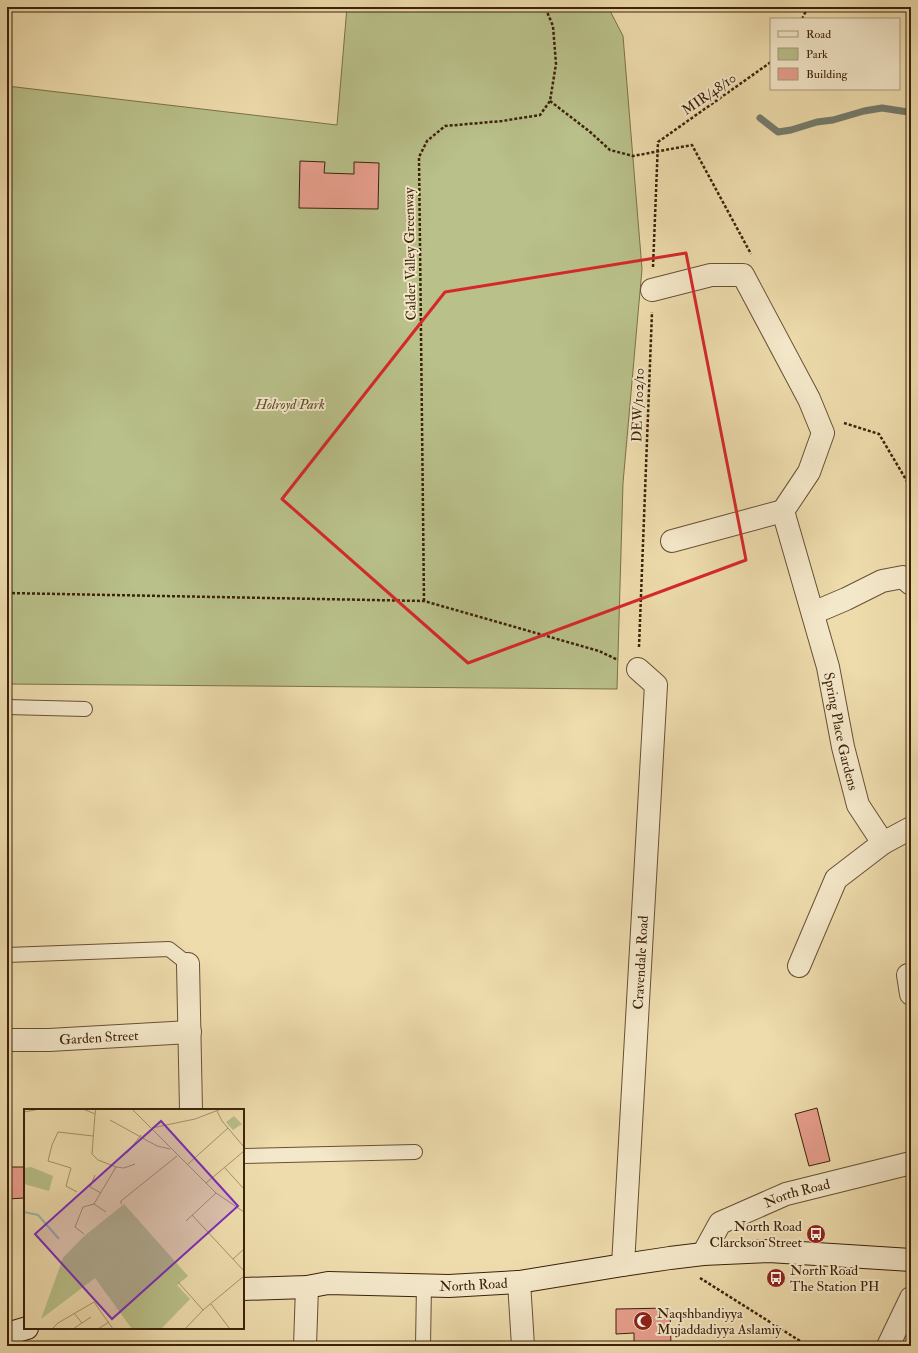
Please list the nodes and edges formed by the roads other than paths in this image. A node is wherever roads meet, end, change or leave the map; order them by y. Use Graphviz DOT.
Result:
graph roads {
  1 [pos="652,290"];
  2 [pos="783,511"];
  3 [pos="672,541"];
  4 [pos="911,584"];
  5 [pos="812,613"];
  6 [pos="638,669"];
  7 [pos="7,707"];
  8 [pos="85,709"];
  9 [pos="911,828"];
  10 [pos="883,843"];
  11 [pos="7,955"];
  12 [pos="188,964"];
  13 [pos="799,966"];
  14 [pos="190,1032"];
  15 [pos="7,1040"];
  16 [pos="191,1109"];
  17 [pos="415,1152"];
  18 [pos="244,1156"];
  19 [pos="911,1163"];
  20 [pos="703,1254"];
  21 [pos="911,1260"];
  22 [pos="623,1265"];
  23 [pos="518,1282"];
  24 [pos="424,1285"];
  25 [pos="307,1287"];
  26 [pos="244,1289"];
  27 [pos="911,1298"];
  28 [pos="24,1329"];
  29 [pos="7,1334"];
  30 [pos="305,1346"];
  31 [pos="423,1346"];
  32 [pos="523,1346"];
  33 [pos="888,1346"];
  1 -- 2 [label="street"];
  2 -- 3 [label="street"];
  2 -- 5 [label="street, Spring Place Gardens"];
  4 -- 5 [label="street"];
  5 -- 10 [label="street, Spring Place Gardens"];
  6 -- 22 [label="street, Cravendale Road"];
  7 -- 8 [label="lane"];
  9 -- 10 [label="street"];
  10 -- 13 [label="street"];
  11 -- 12 [label="lane"];
  12 -- 14 [label="street"];
  14 -- 15 [label="street, Garden Street"];
  14 -- 16 [label="street"];
  17 -- 18 [label="lane"];
  19 -- 20 [label="street, North Road"];
  20 -- 21 [label="street, North Road"];
  20 -- 22 [label="street, North Road"];
  22 -- 23 [label="street, North Road"];
  23 -- 24 [label="street, North Road"];
  23 -- 32 [label="street"];
  24 -- 25 [label="street, North Road"];
  24 -- 31 [label="lane"];
  25 -- 26 [label="street, North Road"];
  25 -- 30 [label="street"];
  27 -- 33 [label="street"];
  28 -- 29 [label="street"];
}
